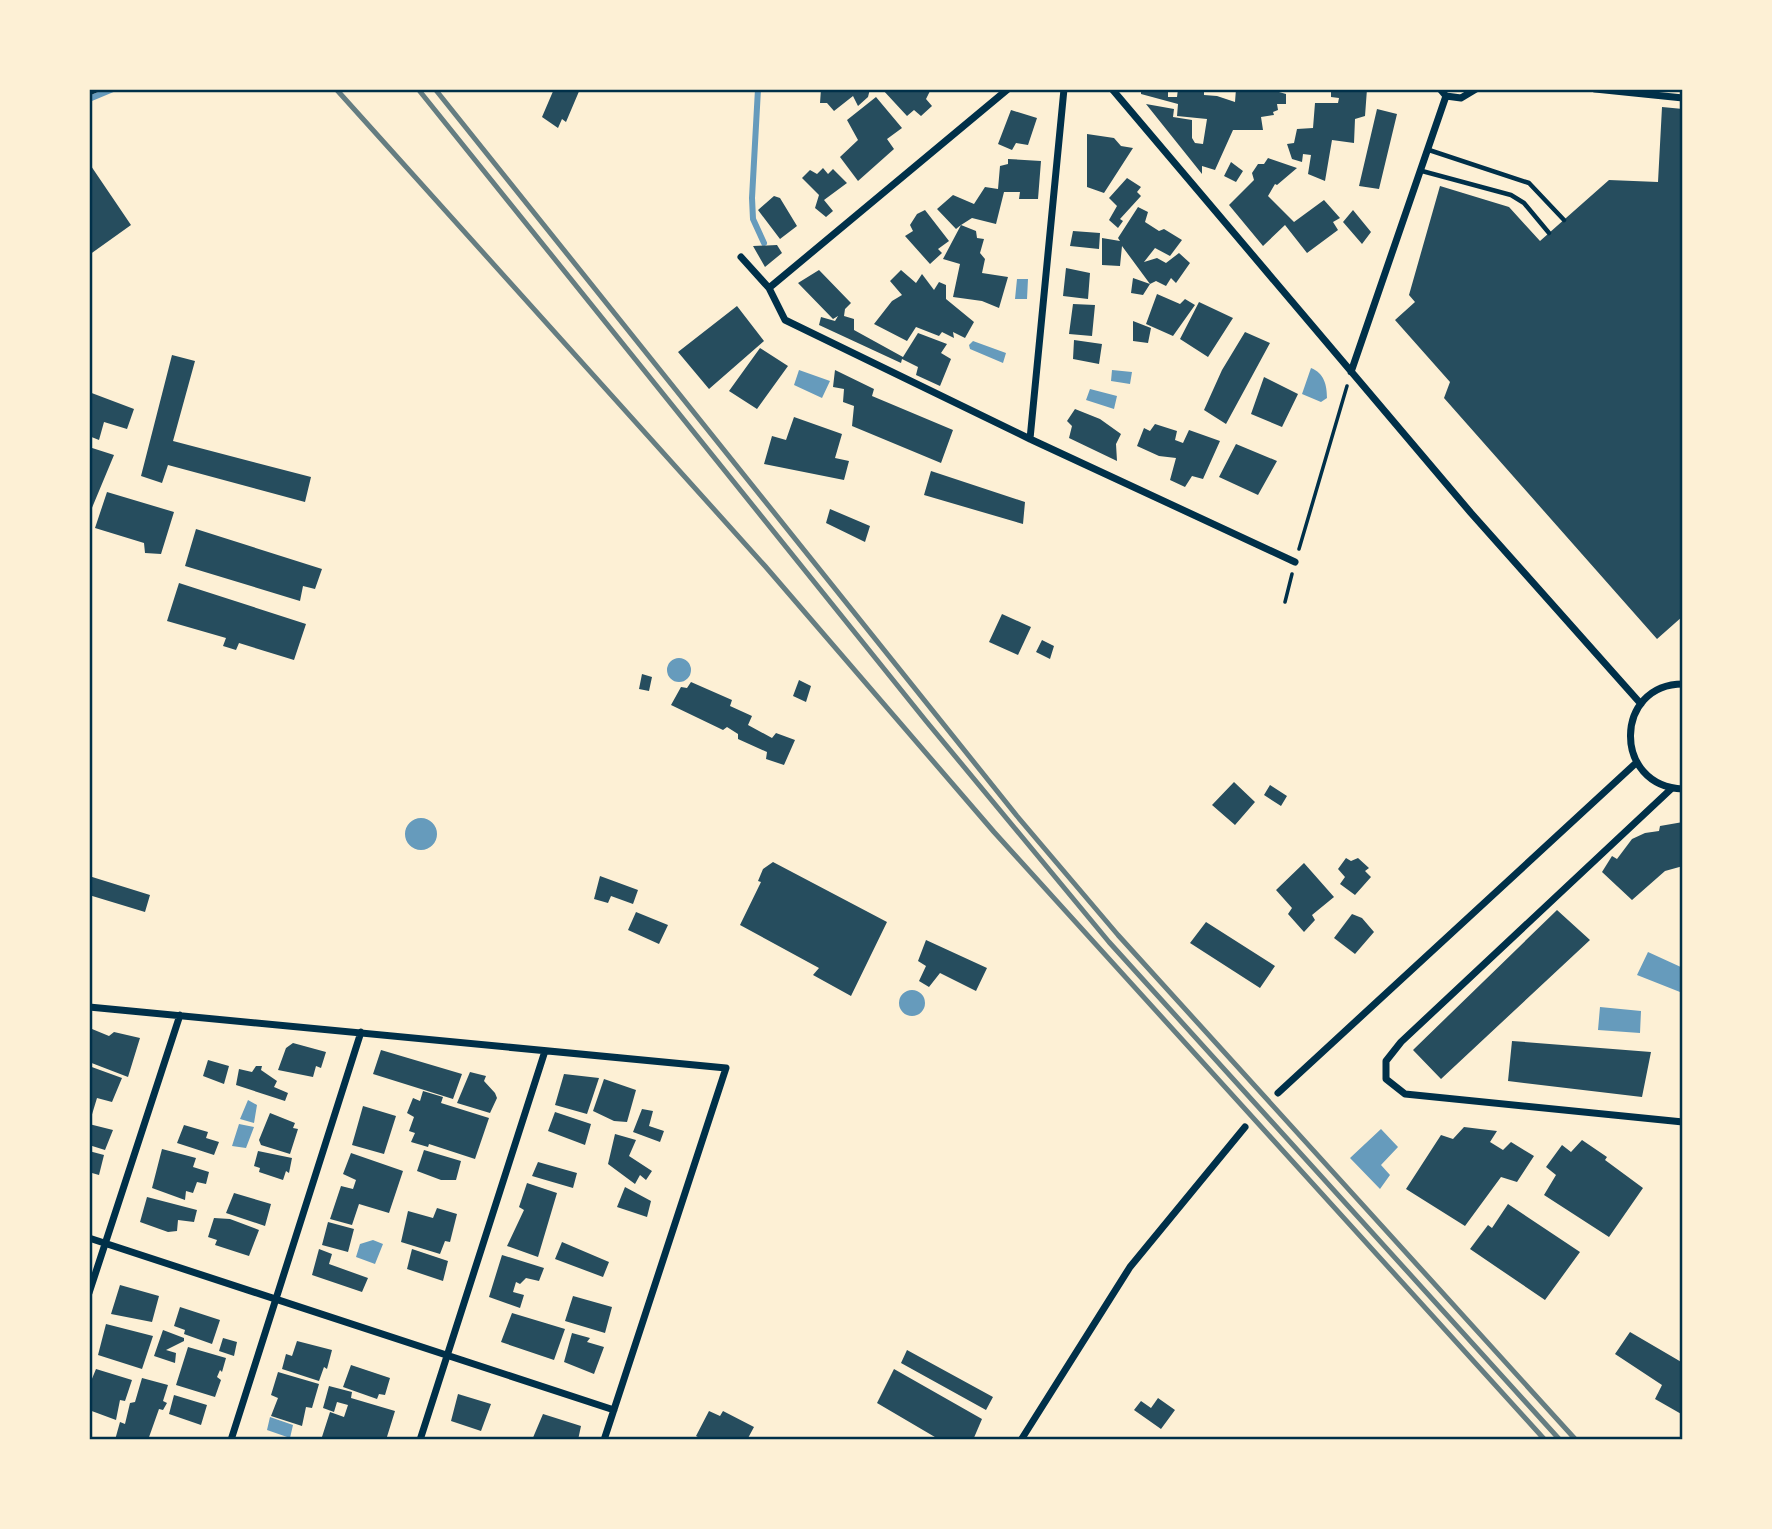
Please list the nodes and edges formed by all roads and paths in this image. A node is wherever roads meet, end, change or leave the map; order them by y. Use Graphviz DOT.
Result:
graph roads {
  1 [pos="102,89"];
  2 [pos="1008,89"];
  3 [pos="1064,89"];
  4 [pos="1112,89"];
  5 [pos="1440,89"];
  6 [pos="1476,89"];
  7 [pos="1595,89"];
  8 [pos="89,94"];
  9 [pos="1446,96"];
  10 [pos="1683,98"];
  11 [pos="1429,150"];
  12 [pos="1422,171"];
  13 [pos="1564,220"];
  14 [pos="1549,233"];
  15 [pos="741,257"];
  16 [pos="769,288"];
  17 [pos="1351,372"];
  18 [pos="1030,439"];
  19 [pos="1295,562"];
  20 [pos="1285,602"];
  21 [pos="1683,684"];
  22 [pos="1641,704"];
  23 [pos="1636,763"];
  24 [pos="1671,789"];
  25 [pos="1683,789"];
  26 [pos="89,1007"];
  27 [pos="180,1015"];
  28 [pos="361,1032"];
  29 [pos="545,1051"];
  30 [pos="1278,1093"];
  31 [pos="1683,1122"];
  32 [pos="1245,1127"];
  33 [pos="89,1238"];
  34 [pos="105,1243"];
  35 [pos="89,1293"];
  36 [pos="276,1298"];
  37 [pos="448,1354"];
  38 [pos="614,1410"];
  39 [pos="231,1440"];
  40 [pos="420,1440"];
  41 [pos="604,1440"];
  42 [pos="1021,1440"];
  1 -- 8 [label="path"];
  2 -- 16 [label="street"];
  3 -- 18 [label="street"];
  4 -- 17 [label="street"];
  5 -- 9 [label="street"];
  6 -- 9 [label="street"];
  7 -- 10 [label="street"];
  9 -- 11 [label="street"];
  11 -- 12 [label="street"];
  11 -- 13 [label="lane"];
  12 -- 14 [label="lane"];
  12 -- 17 [label="street"];
  15 -- 16 [label="street"];
  16 -- 18 [label="street"];
  17 -- 19 [label="path"];
  17 -- 22 [label="street"];
  18 -- 19 [label="street"];
  19 -- 20 [label="path"];
  21 -- 22 [label="street"];
  22 -- 23 [label="street"];
  23 -- 24 [label="street"];
  23 -- 30 [label="street"];
  24 -- 25 [label="street"];
  24 -- 31 [label="street"];
  26 -- 27 [label="street"];
  27 -- 28 [label="street"];
  27 -- 34 [label="street"];
  28 -- 29 [label="street"];
  28 -- 36 [label="street"];
  29 -- 37 [label="street"];
  29 -- 38 [label="street"];
  32 -- 42 [label="street"];
  33 -- 34 [label="street"];
  34 -- 35 [label="street"];
  34 -- 36 [label="street"];
  36 -- 37 [label="street"];
  36 -- 39 [label="street"];
  37 -- 38 [label="street"];
  37 -- 40 [label="street"];
  38 -- 41 [label="street"];
}
